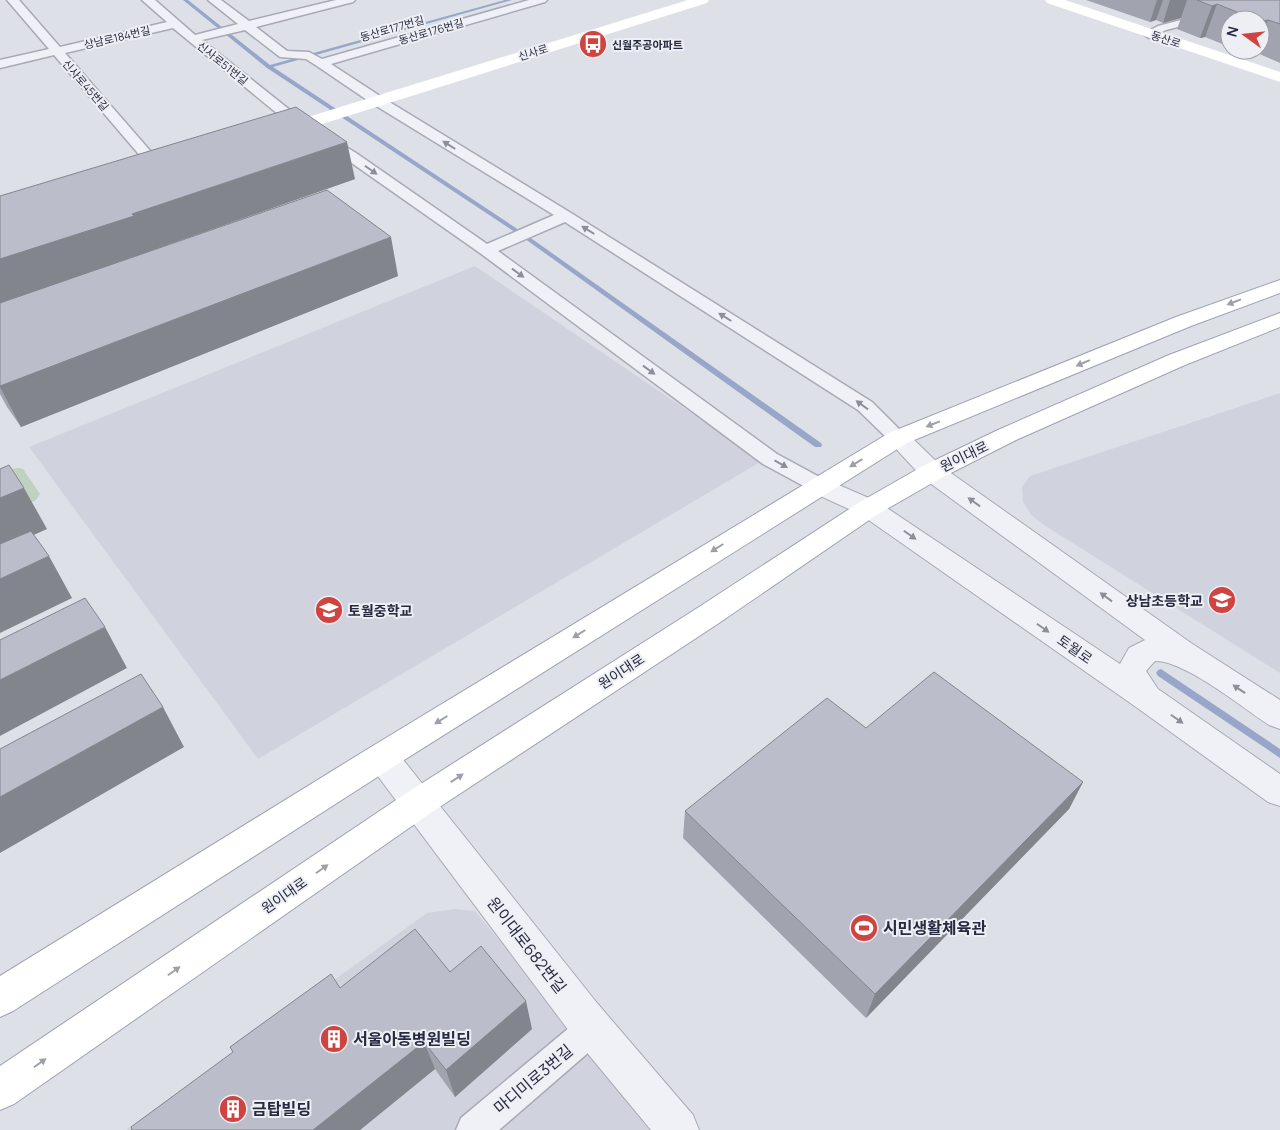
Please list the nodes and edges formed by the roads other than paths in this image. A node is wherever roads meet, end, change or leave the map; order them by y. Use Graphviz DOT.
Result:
graph roads {
  1 [pos="13,0"];
  2 [pos="148,0"];
  3 [pos="214,0"];
  4 [pos="349,0"];
  5 [pos="542,0"];
  6 [pos="702,0"];
  7 [pos="1052,0"];
  8 [pos="457,11"];
  9 [pos="1220,13"];
  10 [pos="471,19"];
  11 [pos="175,24"];
  12 [pos="245,27"];
  13 [pos="1150,34"];
  14 [pos="197,38"];
  15 [pos="324,47"];
  16 [pos="56,50"];
  17 [pos="295,55"];
  18 [pos="316,60"];
  19 [pos="0,64"];
  20 [pos="1280,77"];
  21 [pos="371,103"];
  22 [pos="300,125"];
  23 [pos="262,137"];
  24 [pos="178,163"];
  25 [pos="159,169"];
  26 [pos="140,175"];
  27 [pos="566,216"];
  28 [pos="486,250"];
  29 [pos="1280,286"];
  30 [pos="1280,319"];
  31 [pos="898,438"];
  32 [pos="932,472"];
  33 [pos="818,485"];
  34 [pos="870,508"];
  35 [pos="1200,664"];
  36 [pos="1147,698"];
  37 [pos="1280,716"];
  38 [pos="382,757"];
  39 [pos="1280,792"];
  40 [pos="417,804"];
  41 [pos="0,998"];
  42 [pos="593,1028"];
  43 [pos="0,1090"];
  44 [pos="473,1130"];
  45 [pos="678,1130"];
  1 -- 16 [label="street, 신사로45번길"];
  2 -- 11 [label="street, 신사로51번길"];
  3 -- 12 [label="street"];
  4 -- 12 [label="street"];
  5 -- 10 [label="street, 동산로176번길"];
  6 -- 21 [label="main road, 신사로"];
  7 -- 13 [label="main road, 동산로"];
  8 -- 10 [label="street"];
  9 -- 13 [label="street"];
  10 -- 18 [label="street, 동산로176번길"];
  11 -- 14 [label="street, 신사로51번길"];
  11 -- 16 [label="street, 상남로184번길"];
  12 -- 14 [label="street"];
  12 -- 17 [label="street"];
  13 -- 20 [label="main road, 동산로"];
  14 -- 22 [label="street, 신사로51번길"];
  15 -- 17 [label="street"];
  16 -- 19 [label="street, 상남로184번길"];
  16 -- 25 [label="street, 신사로45번길"];
  17 -- 18 [label="street"];
  18 -- 21 [label="street"];
  21 -- 22 [label="main road, 신사로"];
  27 -- 21 [label="street, one-way"];
  22 -- 23 [label="main road"];
  22 -- 28 [label="street, 신사로51번길, one-way"];
  24 -- 25 [label="main road"];
  25 -- 26 [label="main road"];
  27 -- 28 [label="street"];
  31 -- 27 [label="street, one-way"];
  28 -- 33 [label="street, 신사로51번길, one-way"];
  29 -- 31 [label="main road, one-way"];
  30 -- 32 [label="main road, 원이대로"];
  31 -- 32 [label="street"];
  31 -- 33 [label="main road, one-way"];
  32 -- 34 [label="main road, 원이대로"];
  35 -- 32 [label="street, one-way"];
  33 -- 34 [label="street, 토월로"];
  33 -- 38 [label="main road, one-way"];
  34 -- 36 [label="street, 토월로, one-way"];
  40 -- 34 [label="main road, 원이대로, one-way"];
  35 -- 36 [label="street"];
  37 -- 35 [label="street, one-way"];
  36 -- 39 [label="street, 토월로, one-way"];
  38 -- 40 [label="street, 원이대로682번길"];
  38 -- 41 [label="main road"];
  40 -- 42 [label="street, 원이대로682번길"];
  43 -- 40 [label="main road, 원이대로, one-way"];
  42 -- 44 [label="street, 마디미로3번길"];
  42 -- 45 [label="street, 원이대로682번길"];
}
